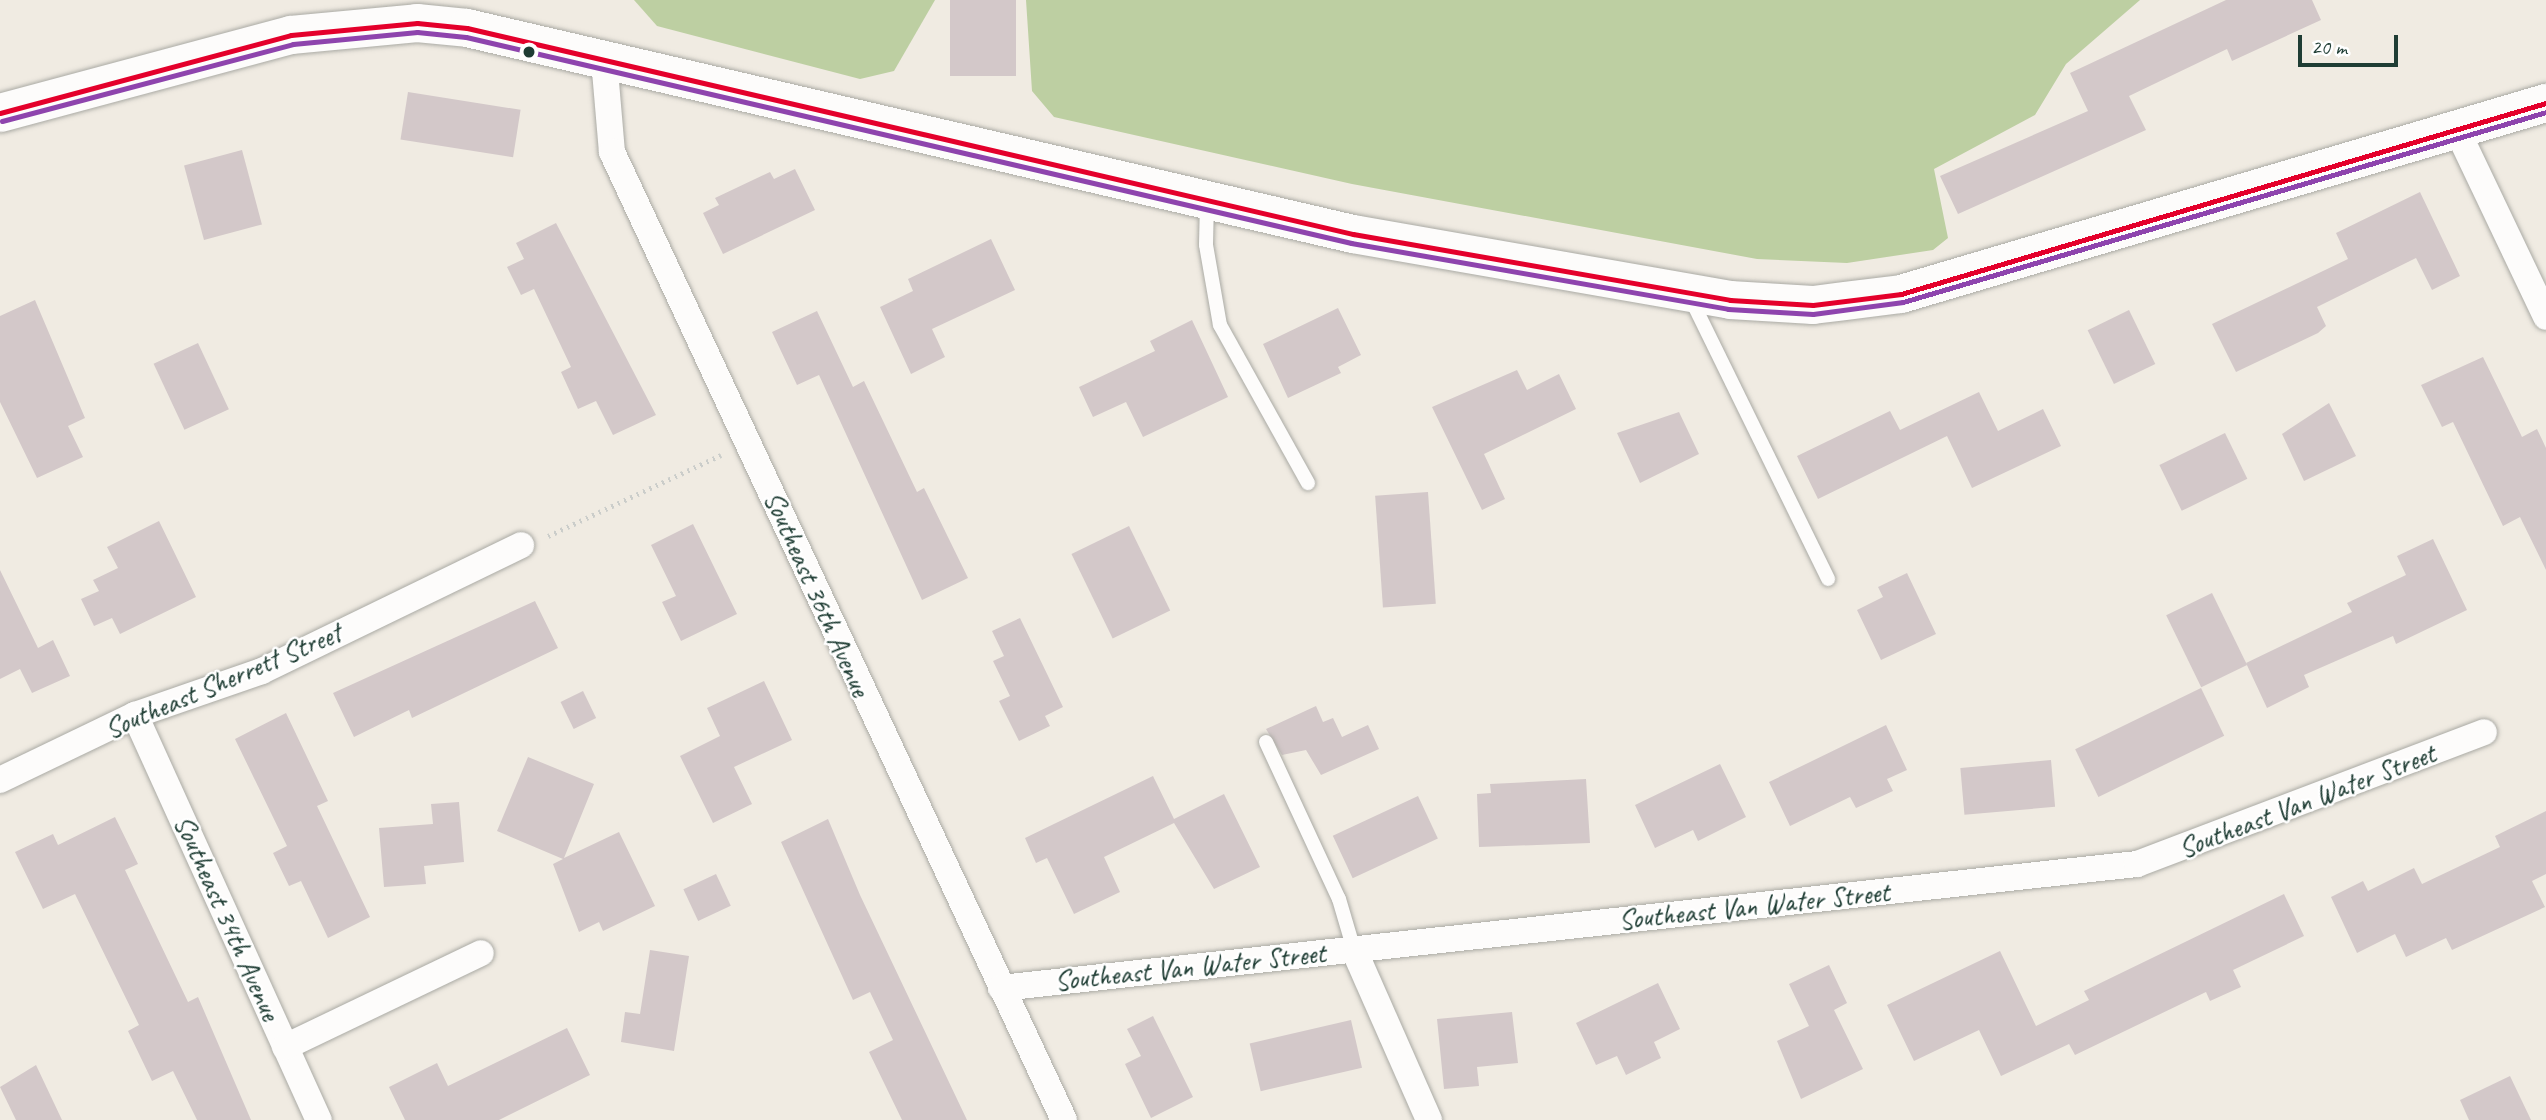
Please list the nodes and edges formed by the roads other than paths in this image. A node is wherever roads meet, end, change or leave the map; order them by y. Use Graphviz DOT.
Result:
graph roads {
  1 [pos="604,59"];
  2 [pos="2546,103"];
  3 [pos="0,113"];
  4 [pos="2457,130"];
  5 [pos="1207,204"];
  6 [pos="1688,292"];
  7 [pos="2546,317"];
  8 [pos="1308,483"];
  9 [pos="521,545"];
  10 [pos="1828,579"];
  11 [pos="135,715"];
  12 [pos="2484,732"];
  13 [pos="1266,742"];
  14 [pos="0,780"];
  15 [pos="1354,950"];
  16 [pos="481,953"];
  17 [pos="1002,988"];
  18 [pos="285,1047"];
  19 [pos="319,1120"];
  20 [pos="1064,1120"];
  21 [pos="1429,1120"];
  1 -- 3 [label="main road"];
  1 -- 5 [label="main road"];
  1 -- 17 [label="street, Southeast 36th Avenue"];
  2 -- 4 [label="main road"];
  4 -- 6 [label="main road"];
  4 -- 7 [label="street"];
  5 -- 6 [label="main road"];
  5 -- 8 [label="lane"];
  6 -- 10 [label="lane"];
  9 -- 11 [label="street, Southeast Sherrett Street"];
  11 -- 14 [label="street, Southeast Sherrett Street"];
  11 -- 18 [label="street, Southeast 34th Avenue"];
  12 -- 15 [label="street, Southeast Van Water Street"];
  13 -- 15 [label="lane"];
  15 -- 17 [label="street, Southeast Van Water Street"];
  15 -- 21 [label="street"];
  16 -- 18 [label="street"];
  17 -- 20 [label="street, Southeast 36th Avenue"];
  18 -- 19 [label="street, Southeast 34th Avenue"];
}
